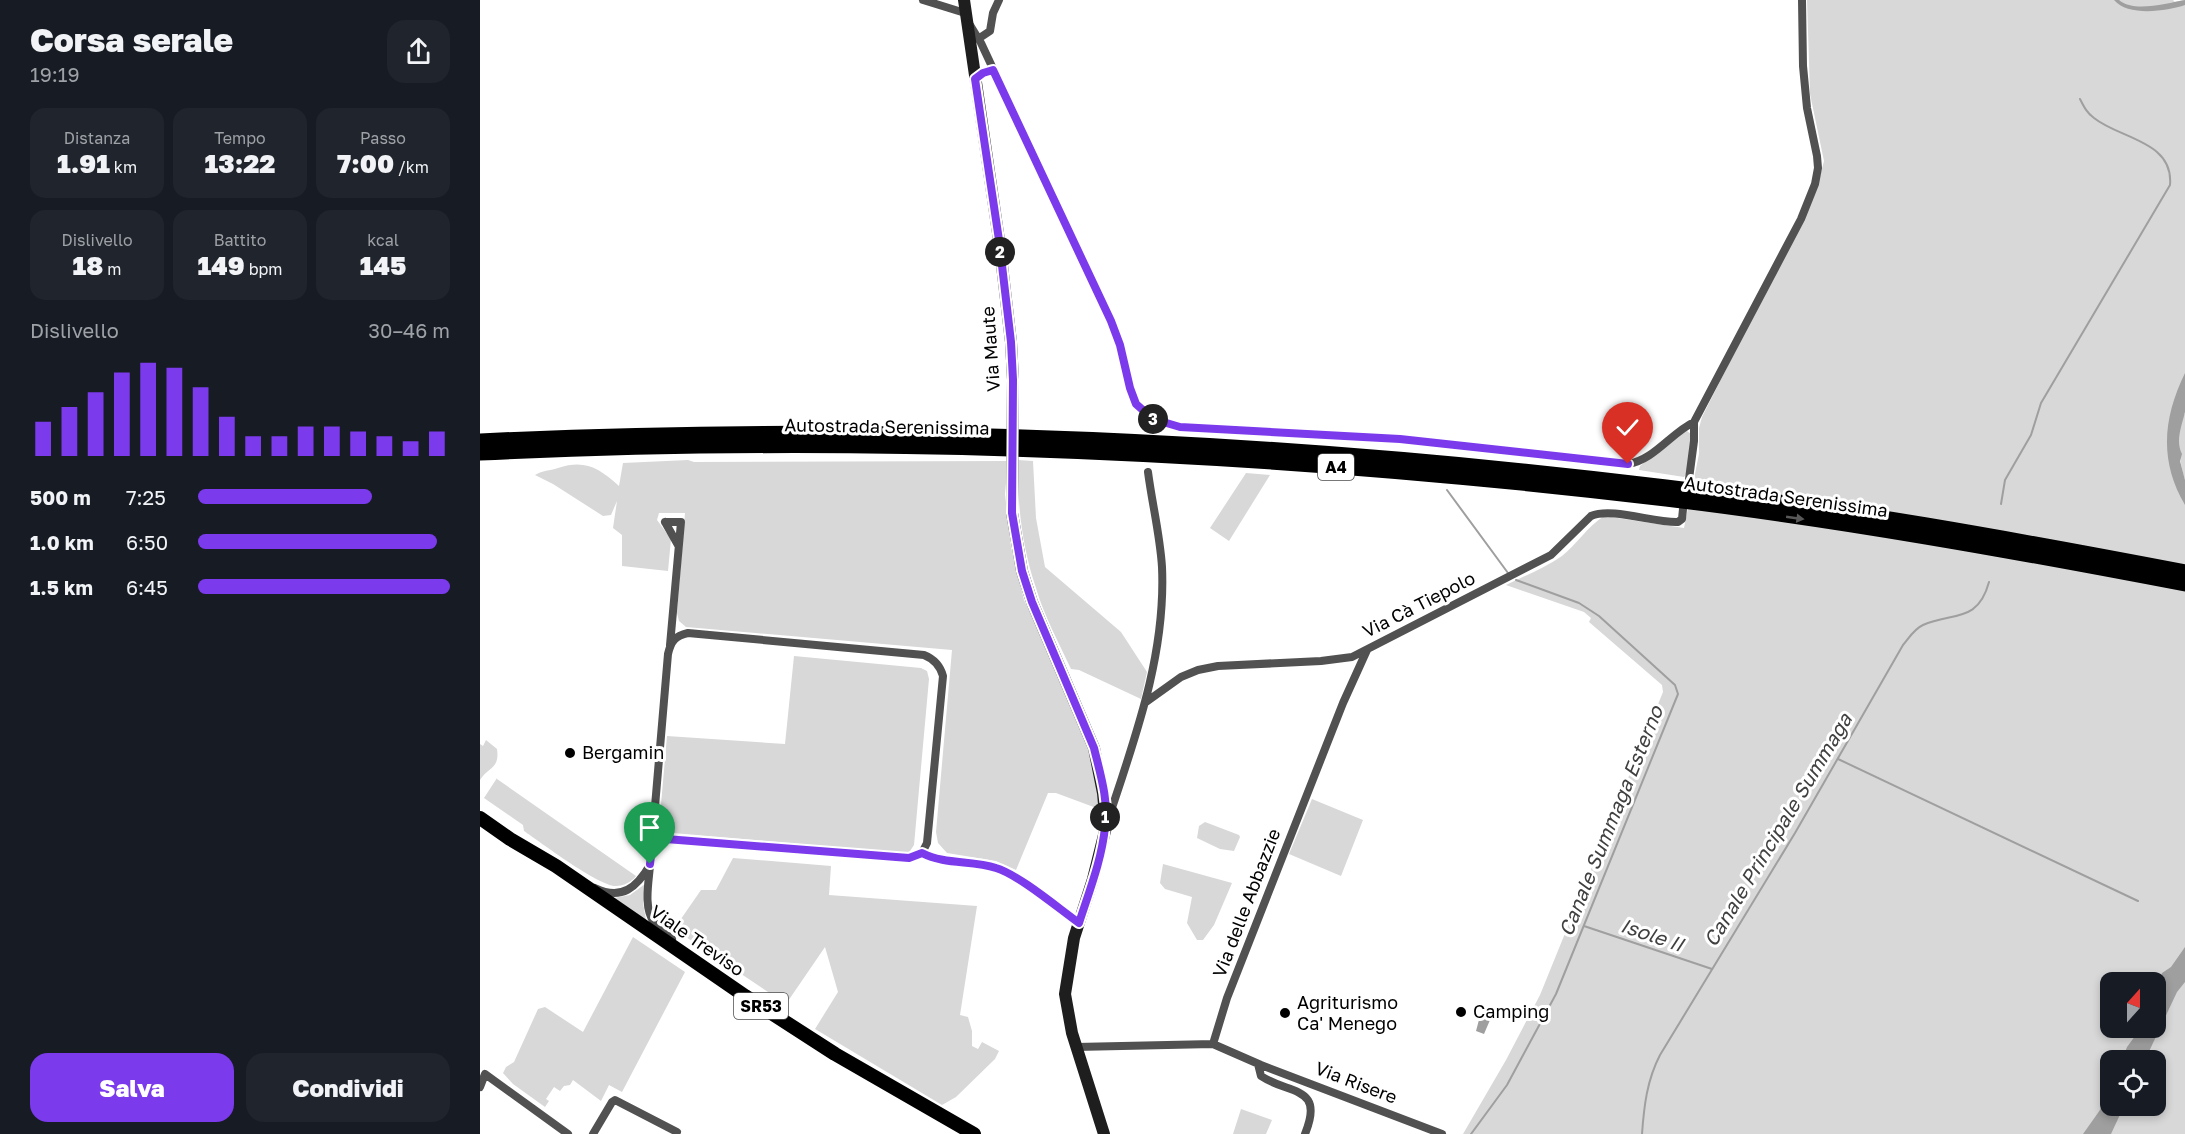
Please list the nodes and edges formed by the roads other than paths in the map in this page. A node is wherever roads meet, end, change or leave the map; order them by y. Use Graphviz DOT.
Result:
graph roads {
  1 [pos="923,0"];
  2 [pos="999,0"];
  3 [pos="1802,0"];
  4 [pos="965,7"];
  5 [pos="978,39"];
  6 [pos="993,70"];
  7 [pos="975,79"];
  8 [pos="1694,422"];
  9 [pos="480,441"];
  10 [pos="480,453"];
  11 [pos="1148,472"];
  12 [pos="1689,479"];
  13 [pos="1683,509"];
  14 [pos="678,545"];
  15 [pos="2185,572"];
  16 [pos="2185,584"];
  17 [pos="670,645"];
  18 [pos="1367,649"];
  19 [pos="1146,702"];
  20 [pos="1102,784"];
  21 [pos="1119,788"];
  22 [pos="480,808"];
  23 [pos="480,818"];
  24 [pos="1106,826"];
  25 [pos="653,838"];
  26 [pos="922,853"];
  27 [pos="650,864"];
  28 [pos="556,866"];
  29 [pos="1079,923"];
  30 [pos="745,996"];
  31 [pos="1213,1044"];
  32 [pos="1076,1047"];
  33 [pos="1258,1064"];
  34 [pos="483,1072"];
  35 [pos="480,1087"];
  36 [pos="677,1132"];
  37 [pos="568,1134"];
  38 [pos="593,1134"];
  39 [pos="974,1134"];
  40 [pos="1104,1134"];
  41 [pos="1305,1134"];
  42 [pos="1442,1134"];
  1 -- 4 [label="street"];
  2 -- 5 [label="street"];
  3 -- 8 [label="street"];
  4 -- 5 [label="street"];
  4 -- 7 [label="street, Via Maute"];
  5 -- 6 [label="street"];
  6 -- 7 [label="street"];
  6 -- 8 [label="street"];
  7 -- 20 [label="street, Via Maute"];
  8 -- 12 [label="street"];
  9 -- 15 [label="highway, Autostrada Serenissima / A4"];
  10 -- 16 [label="highway, Autostrada Serenissima / A4, one-way"];
  11 -- 19 [label="street"];
  13 -- 18 [label="street, Via Cà Tiepolo"];
  14 -- 17 [label="street"];
  17 -- 25 [label="street"];
  17 -- 26 [label="street"];
  18 -- 19 [label="street, Via Cà Tiepolo"];
  18 -- 31 [label="street, Via delle Abbazzie"];
  19 -- 21 [label="street"];
  20 -- 21 [label="street"];
  20 -- 24 [label="street, Via Maute"];
  21 -- 24 [label="street"];
  22 -- 28 [label="main road"];
  23 -- 28 [label="main road, SR53"];
  24 -- 29 [label="street, Via Maute"];
  25 -- 26 [label="street"];
  25 -- 27 [label="street"];
  26 -- 29 [label="street"];
  27 -- 28 [label="street"];
  27 -- 30 [label="street"];
  28 -- 30 [label="main road, Viale Treviso / SR53"];
  29 -- 32 [label="street, Via Maute"];
  30 -- 39 [label="main road, Viale Treviso / SR53"];
  31 -- 32 [label="street"];
  31 -- 33 [label="street, Via Risere"];
  32 -- 40 [label="street, Via Maute"];
  33 -- 41 [label="street, Via Risere"];
  33 -- 42 [label="street, Via Risere"];
  34 -- 35 [label="street"];
  34 -- 37 [label="street"];
  36 -- 38 [label="street"];
}
